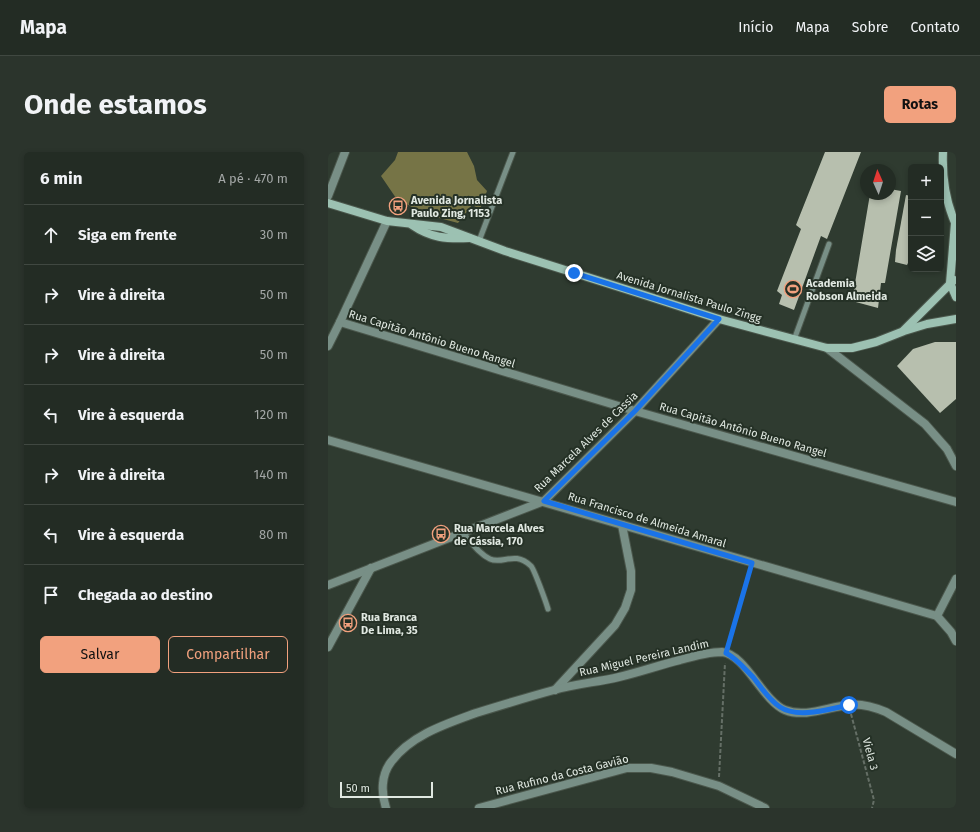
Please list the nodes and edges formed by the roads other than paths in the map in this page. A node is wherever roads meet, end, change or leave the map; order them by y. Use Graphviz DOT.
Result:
graph roads {
  1 [pos="345,152"];
  2 [pos="513,152"];
  3 [pos="943,152"];
  4 [pos="328,196"];
  5 [pos="328,203"];
  6 [pos="387,221"];
  7 [pos="956,224"];
  8 [pos="479,241"];
  9 [pos="829,244"];
  10 [pos="953,281"];
  11 [pos="956,297"];
  12 [pos="719,319"];
  13 [pos="956,319"];
  14 [pos="340,322"];
  15 [pos="904,331"];
  16 [pos="794,340"];
  17 [pos="328,346"];
  18 [pos="827,348"];
  19 [pos="635,411"];
  20 [pos="328,440"];
  21 [pos="956,466"];
  22 [pos="544,501"];
  23 [pos="956,502"];
  24 [pos="622,525"];
  25 [pos="463,533"];
  26 [pos="371,568"];
  27 [pos="956,579"];
  28 [pos="328,585"];
  29 [pos="548,609"];
  30 [pos="937,616"];
  31 [pos="956,641"];
  32 [pos="328,647"];
  33 [pos="555,690"];
  34 [pos="956,754"];
  35 [pos="386,808"];
  36 [pos="479,808"];
  37 [pos="765,808"];
  1 -- 4 [label="street"];
  2 -- 8 [label="lane"];
  3 -- 7 [label="main road"];
  5 -- 6 [label="main road, Avenida Jornalista Paulo Zingg"];
  6 -- 8 [label="main road, Avenida Jornalista Paulo Zingg"];
  6 -- 14 [label="street"];
  7 -- 10 [label="main road"];
  8 -- 12 [label="main road, Avenida Jornalista Paulo Zingg"];
  9 -- 16 [label="lane"];
  10 -- 11 [label="main road"];
  10 -- 15 [label="main road, Avenida Jornalista Paulo Zingg"];
  12 -- 16 [label="main road, Avenida Jornalista Paulo Zingg"];
  12 -- 19 [label="street, Rua Marcela Alves de Cassia"];
  13 -- 15 [label="main road, Avenida Jornalista Paulo Zingg"];
  14 -- 17 [label="street"];
  14 -- 19 [label="street, Rua Capitão Antônio Bueno Rangel"];
  15 -- 18 [label="main road, Avenida Jornalista Paulo Zingg"];
  16 -- 18 [label="main road, Avenida Jornalista Paulo Zingg"];
  18 -- 21 [label="street"];
  19 -- 22 [label="street, Rua Marcela Alves de Cassia"];
  19 -- 23 [label="street, Rua Capitão Antônio Bueno Rangel"];
  20 -- 22 [label="street, Rua Francisco de Almeida Amaral"];
  22 -- 24 [label="street, Rua Francisco de Almeida Amaral"];
  22 -- 25 [label="street, Rua Marcela Alves de Cassia"];
  24 -- 30 [label="street, Rua Francisco de Almeida Amaral"];
  24 -- 33 [label="street"];
  25 -- 26 [label="street, Rua Marcela Alves de Cassia"];
  25 -- 29 [label="lane"];
  26 -- 28 [label="street, Rua Marcela Alves de Cassia"];
  26 -- 32 [label="street"];
  27 -- 30 [label="street"];
  30 -- 31 [label="street"];
  33 -- 34 [label="street, Rua Miguel Pereira Landim"];
  33 -- 35 [label="street, Rua Miguel Pereira Landim"];
  36 -- 37 [label="street, Rua Rufino da Costa Gavião"];
}
